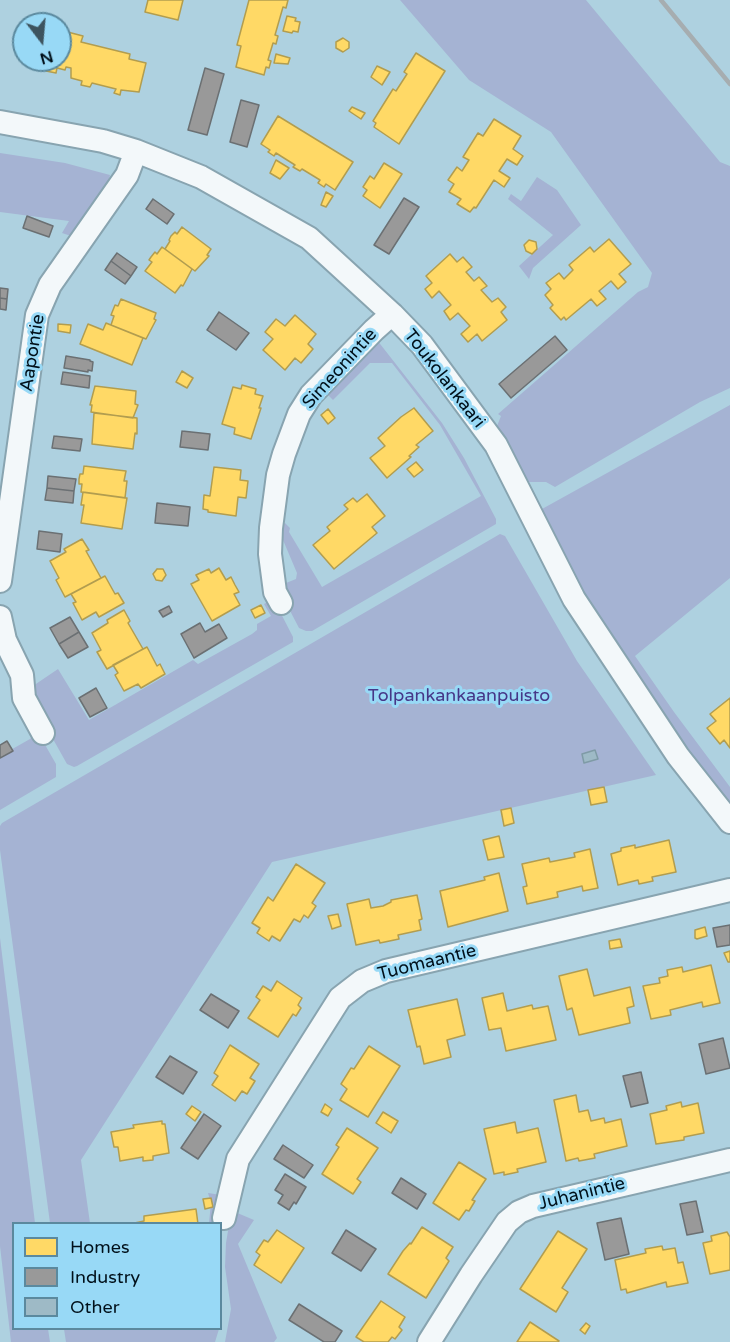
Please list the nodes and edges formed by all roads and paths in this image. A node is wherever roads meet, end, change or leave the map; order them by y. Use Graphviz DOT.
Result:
graph roads {
  1 [pos="0,122"];
  2 [pos="136,151"];
  3 [pos="392,314"];
  4 [pos="0,581"];
  5 [pos="281,603"];
  6 [pos="0,617"];
  7 [pos="43,733"];
  8 [pos="730,822"];
  9 [pos="730,891"];
  10 [pos="730,1160"];
  11 [pos="224,1218"];
  12 [pos="429,1342"];
  1 -- 2 [label="street, Toukolankaari"];
  2 -- 3 [label="street, Toukolankaari"];
  2 -- 4 [label="street, Aapontie"];
  3 -- 5 [label="street, Simeonintie"];
  3 -- 8 [label="street, Toukolankaari"];
  6 -- 7 [label="street"];
  9 -- 11 [label="street, Tuomaantie"];
  10 -- 12 [label="street, Juhanintie"];
}
